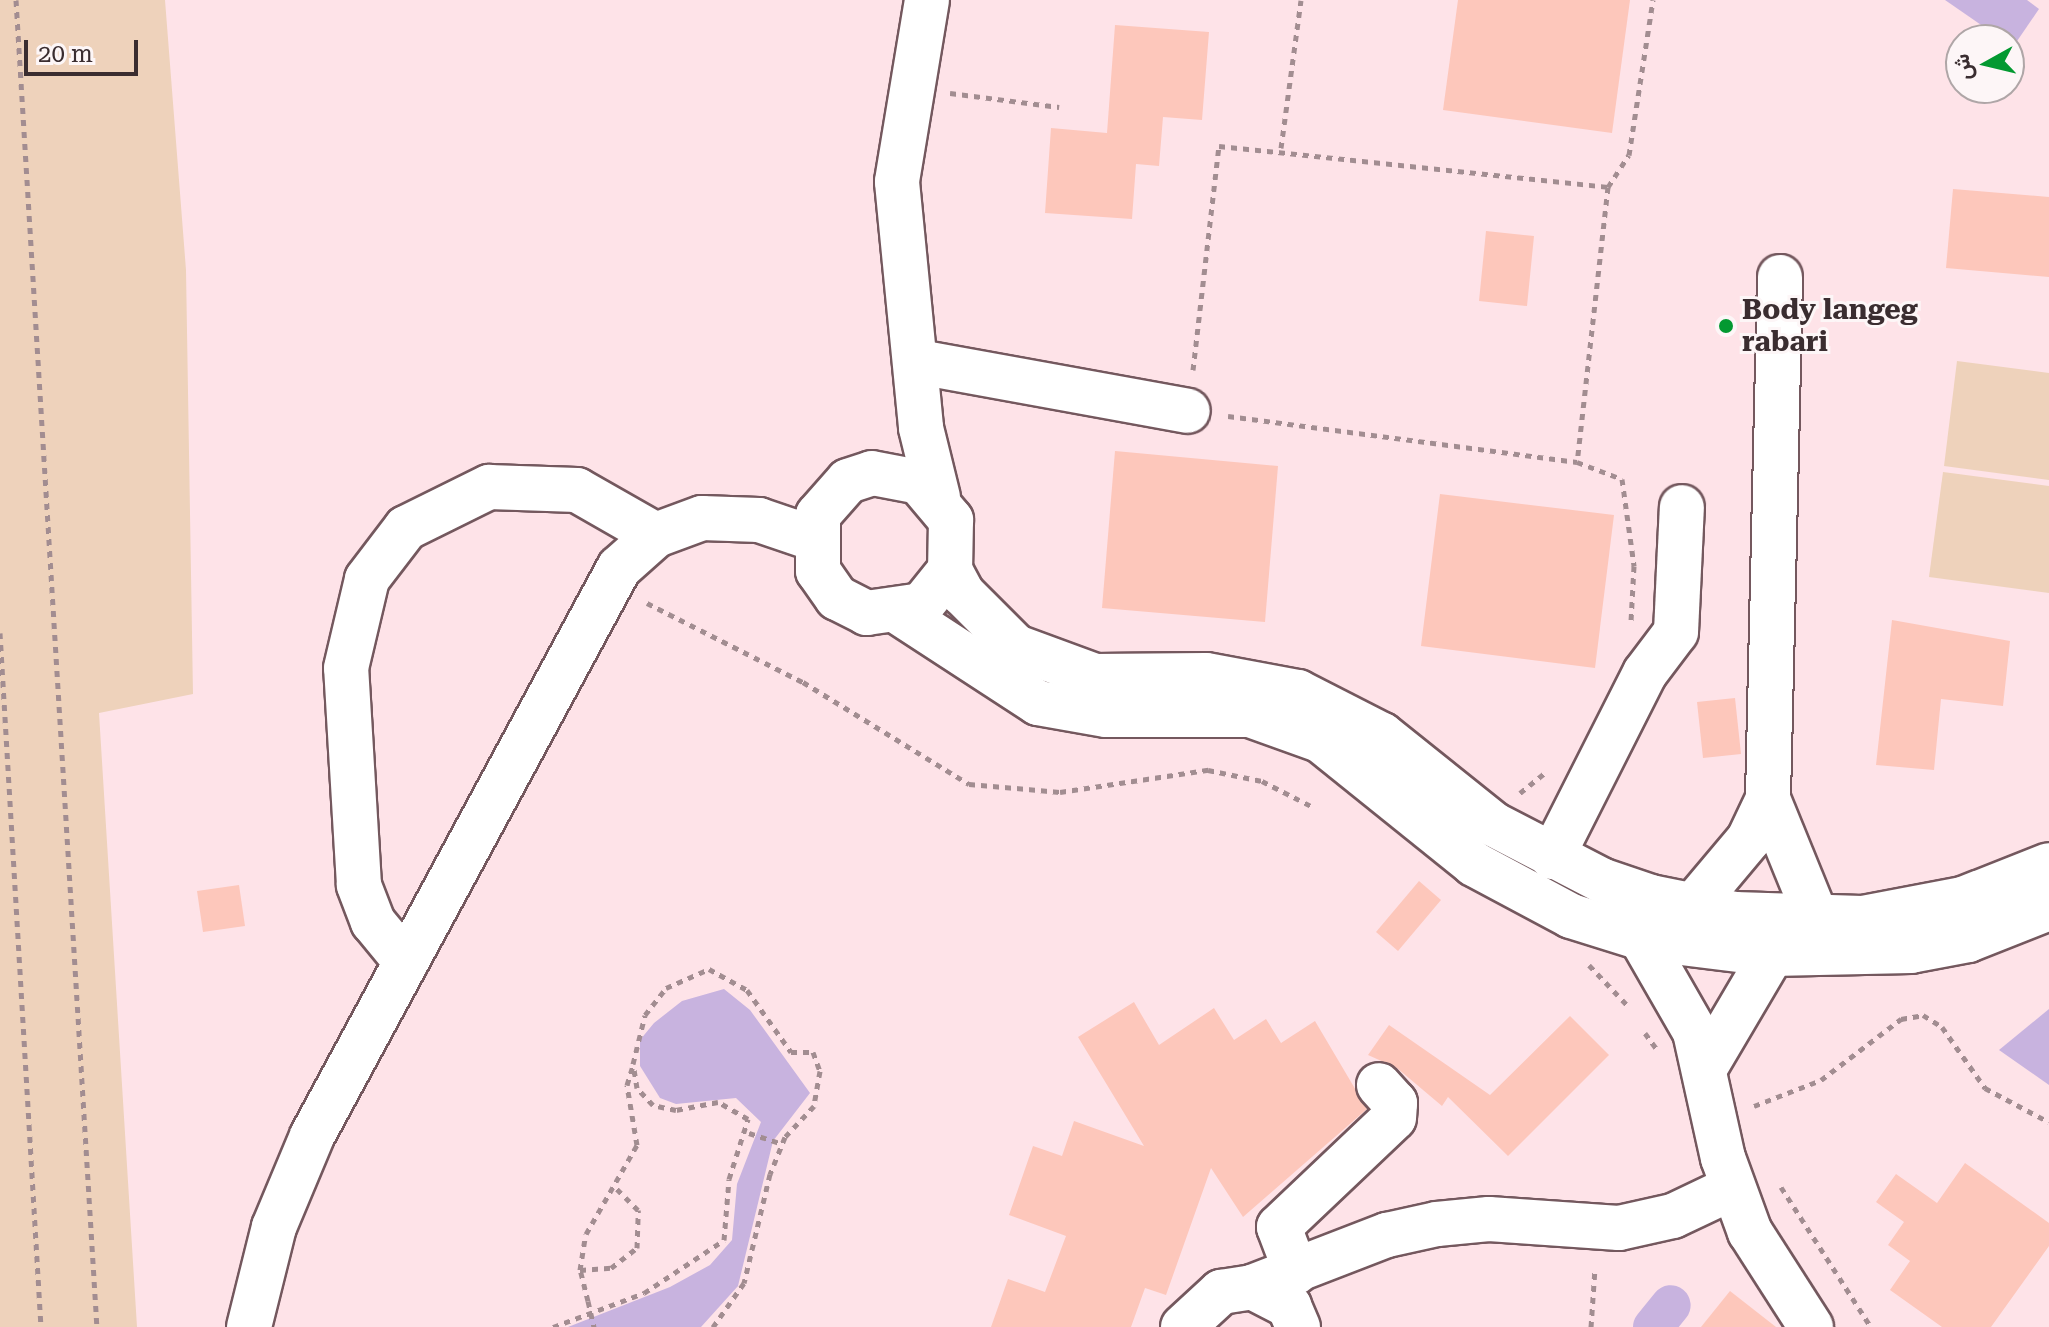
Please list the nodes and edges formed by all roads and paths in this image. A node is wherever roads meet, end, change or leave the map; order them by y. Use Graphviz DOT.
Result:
graph roads {
  1 [pos="16,0"];
  2 [pos="927,0"];
  3 [pos="1301,0"];
  4 [pos="1653,0"];
  5 [pos="909,88"];
  6 [pos="1059,107"];
  7 [pos="1281,148"];
  8 [pos="1608,187"];
  9 [pos="1780,277"];
  10 [pos="918,376"];
  11 [pos="1188,411"];
  12 [pos="1577,462"];
  13 [pos="848,481"];
  14 [pos="938,497"];
  15 [pos="1682,507"];
  16 [pos="656,535"];
  17 [pos="812,538"];
  18 [pos="950,570"];
  19 [pos="609,587"];
  20 [pos="900,613"];
  21 [pos="1630,630"];
  22 [pos="0,633"];
  23 [pos="1294,710"];
  24 [pos="1554,760"];
  25 [pos="1508,796"];
  26 [pos="1768,799"];
  27 [pos="1313,807"];
  28 [pos="1552,857"];
  29 [pos="2049,865"];
  30 [pos="2049,908"];
  31 [pos="1661,914"];
  32 [pos="1788,930"];
  33 [pos="406,962"];
  34 [pos="633,1064"];
  35 [pos="1706,1066"];
  36 [pos="1379,1085"];
  37 [pos="1745,1093"];
  38 [pos="1748,1108"];
  39 [pos="1751,1117"];
  40 [pos="2049,1122"];
  41 [pos="748,1133"];
  42 [pos="782,1144"];
  43 [pos="1777,1179"];
  44 [pos="614,1186"];
  45 [pos="1732,1188"];
  46 [pos="1338,1253"];
  47 [pos="1588,1259"];
  48 [pos="580,1270"];
  49 [pos="1296,1272"];
  50 [pos="1252,1287"];
  51 [pos="1297,1322"];
  52 [pos="41,1327"];
  53 [pos="97,1327"];
  54 [pos="249,1327"];
  55 [pos="553,1327"];
  56 [pos="594,1327"];
  57 [pos="713,1327"];
  58 [pos="1183,1327"];
  59 [pos="1591,1327"];
  60 [pos="1811,1327"];
  61 [pos="1871,1327"];
  1 -- 53 [label="path"];
  2 -- 5 [label="street"];
  3 -- 7 [label="path"];
  4 -- 8 [label="path"];
  5 -- 6 [label="path"];
  5 -- 10 [label="street"];
  7 -- 8 [label="path"];
  7 -- 11 [label="path"];
  8 -- 12 [label="path"];
  9 -- 26 [label="street"];
  10 -- 11 [label="street"];
  10 -- 13 [label="street"];
  10 -- 14 [label="street"];
  11 -- 12 [label="path"];
  12 -- 21 [label="path"];
  13 -- 14 [label="street"];
  13 -- 17 [label="street"];
  14 -- 18 [label="street"];
  15 -- 28 [label="street"];
  16 -- 17 [label="street"];
  16 -- 19 [label="street"];
  16 -- 33 [label="street"];
  17 -- 20 [label="street"];
  18 -- 20 [label="street"];
  18 -- 23 [label="street"];
  19 -- 27 [label="path"];
  19 -- 33 [label="street"];
  20 -- 23 [label="street"];
  22 -- 52 [label="path"];
  23 -- 28 [label="street"];
  23 -- 31 [label="street"];
  24 -- 25 [label="path"];
  26 -- 31 [label="street"];
  26 -- 32 [label="street"];
  28 -- 31 [label="street"];
  29 -- 32 [label="street"];
  30 -- 32 [label="street"];
  31 -- 32 [label="street"];
  31 -- 32 [label="street"];
  31 -- 35 [label="street"];
  32 -- 35 [label="street"];
  33 -- 54 [label="street"];
  34 -- 41 [label="path"];
  34 -- 42 [label="path"];
  34 -- 44 [label="path"];
  35 -- 45 [label="street"];
  36 -- 49 [label="street"];
  37 -- 38 [label="path"];
  38 -- 39 [label="path"];
  38 -- 40 [label="path"];
  41 -- 42 [label="path"];
  41 -- 55 [label="path"];
  42 -- 57 [label="path"];
  43 -- 61 [label="path"];
  44 -- 48 [label="path"];
  44 -- 48 [label="path"];
  45 -- 46 [label="street"];
  45 -- 60 [label="street"];
  46 -- 49 [label="street"];
  46 -- 51 [label="street"];
  47 -- 59 [label="path"];
  48 -- 56 [label="path, bridge"];
  49 -- 50 [label="street"];
  50 -- 51 [label="street"];
  50 -- 58 [label="street"];
}
